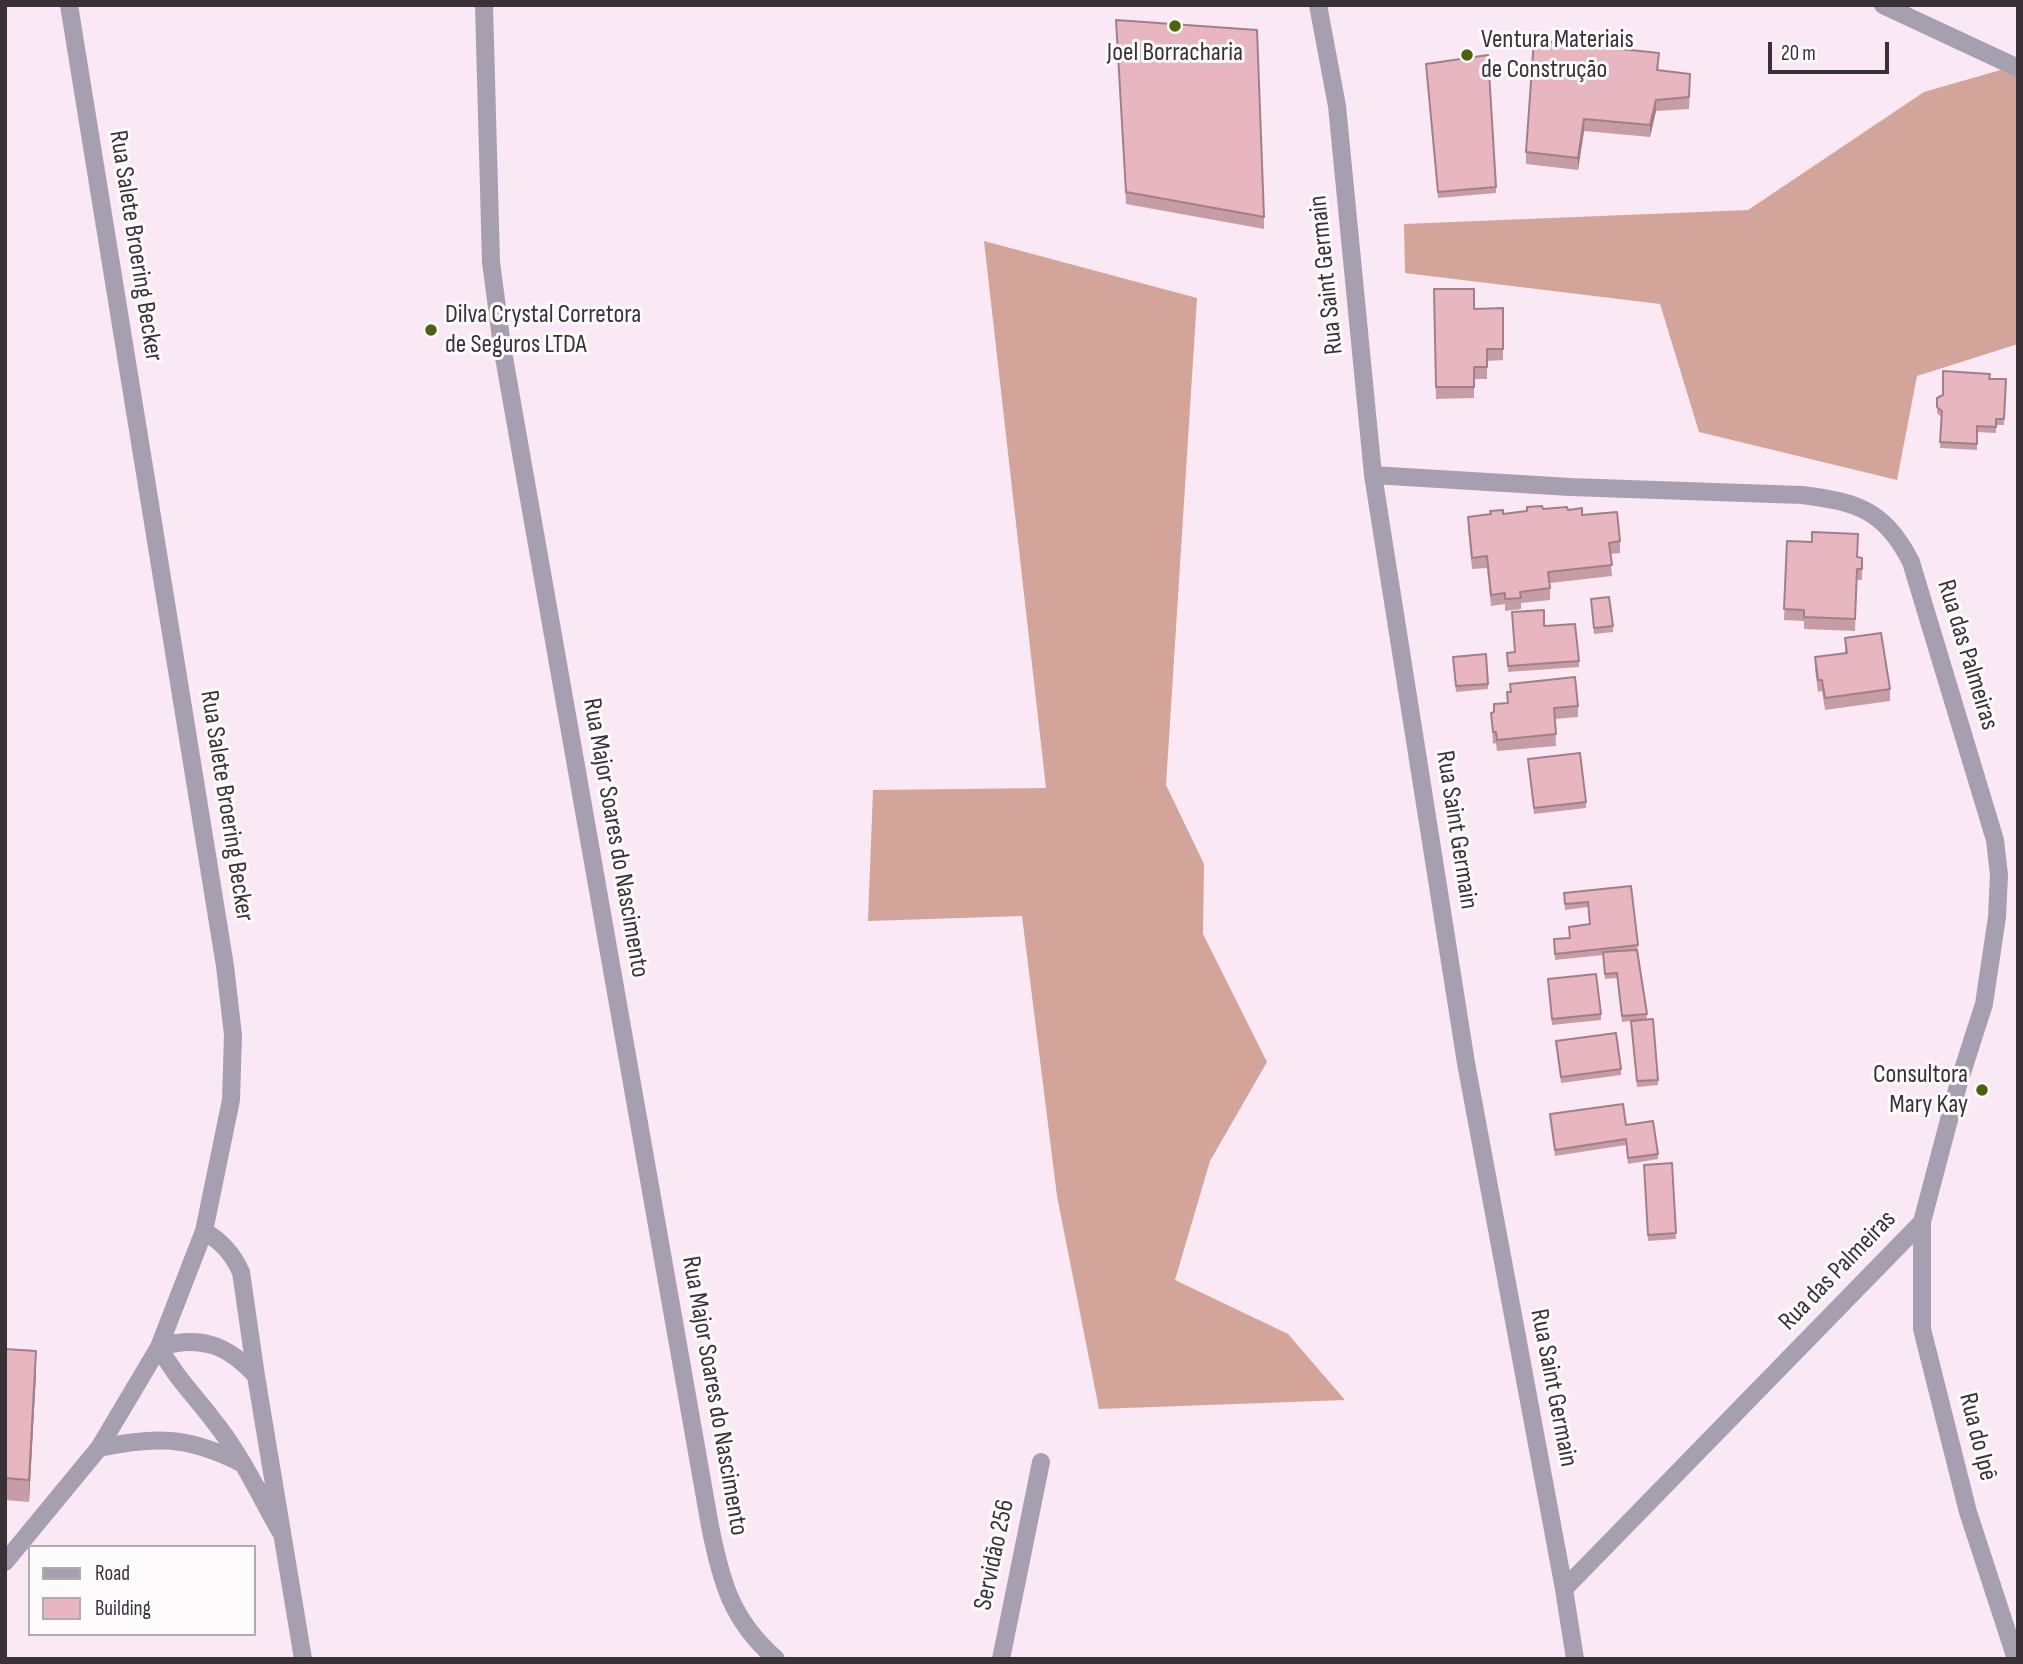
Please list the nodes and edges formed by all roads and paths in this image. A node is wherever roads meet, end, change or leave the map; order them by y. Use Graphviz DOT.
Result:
graph roads {
  1 [pos="69,5"];
  2 [pos="484,5"];
  3 [pos="1318,5"];
  4 [pos="1883,5"];
  5 [pos="2018,68"];
  6 [pos="1373,475"];
  7 [pos="1922,1222"];
  8 [pos="204,1231"];
  9 [pos="159,1347"];
  10 [pos="256,1376"];
  11 [pos="99,1448"];
  12 [pos="1041,1462"];
  13 [pos="241,1463"];
  14 [pos="280,1531"];
  15 [pos="5,1562"];
  16 [pos="1564,1589"];
  17 [pos="303,1659"];
  18 [pos="776,1659"];
  19 [pos="1000,1659"];
  20 [pos="1575,1659"];
  21 [pos="2016,1659"];
  1 -- 8 [label="street, Rua Salete Broering Becker"];
  2 -- 18 [label="street, Rua Major Soares do Nascimento"];
  3 -- 6 [label="street, Rua Saint Germain"];
  4 -- 5 [label="street"];
  6 -- 7 [label="street, Rua das Palmeiras"];
  6 -- 16 [label="street, Rua Saint Germain"];
  7 -- 16 [label="street, Rua das Palmeiras"];
  7 -- 21 [label="street, Rua do Ipê"];
  8 -- 9 [label="street, Rua Salete Broering Becker"];
  8 -- 10 [label="street"];
  9 -- 10 [label="street"];
  9 -- 11 [label="street, Rua Salete Broering Becker"];
  9 -- 13 [label="street"];
  10 -- 14 [label="street"];
  11 -- 13 [label="street"];
  11 -- 15 [label="street, Rua Salete Broering Becker"];
  12 -- 19 [label="street, Servidão 256"];
  13 -- 14 [label="street"];
  14 -- 17 [label="street"];
  16 -- 20 [label="street, Rua Saint Germain"];
}
